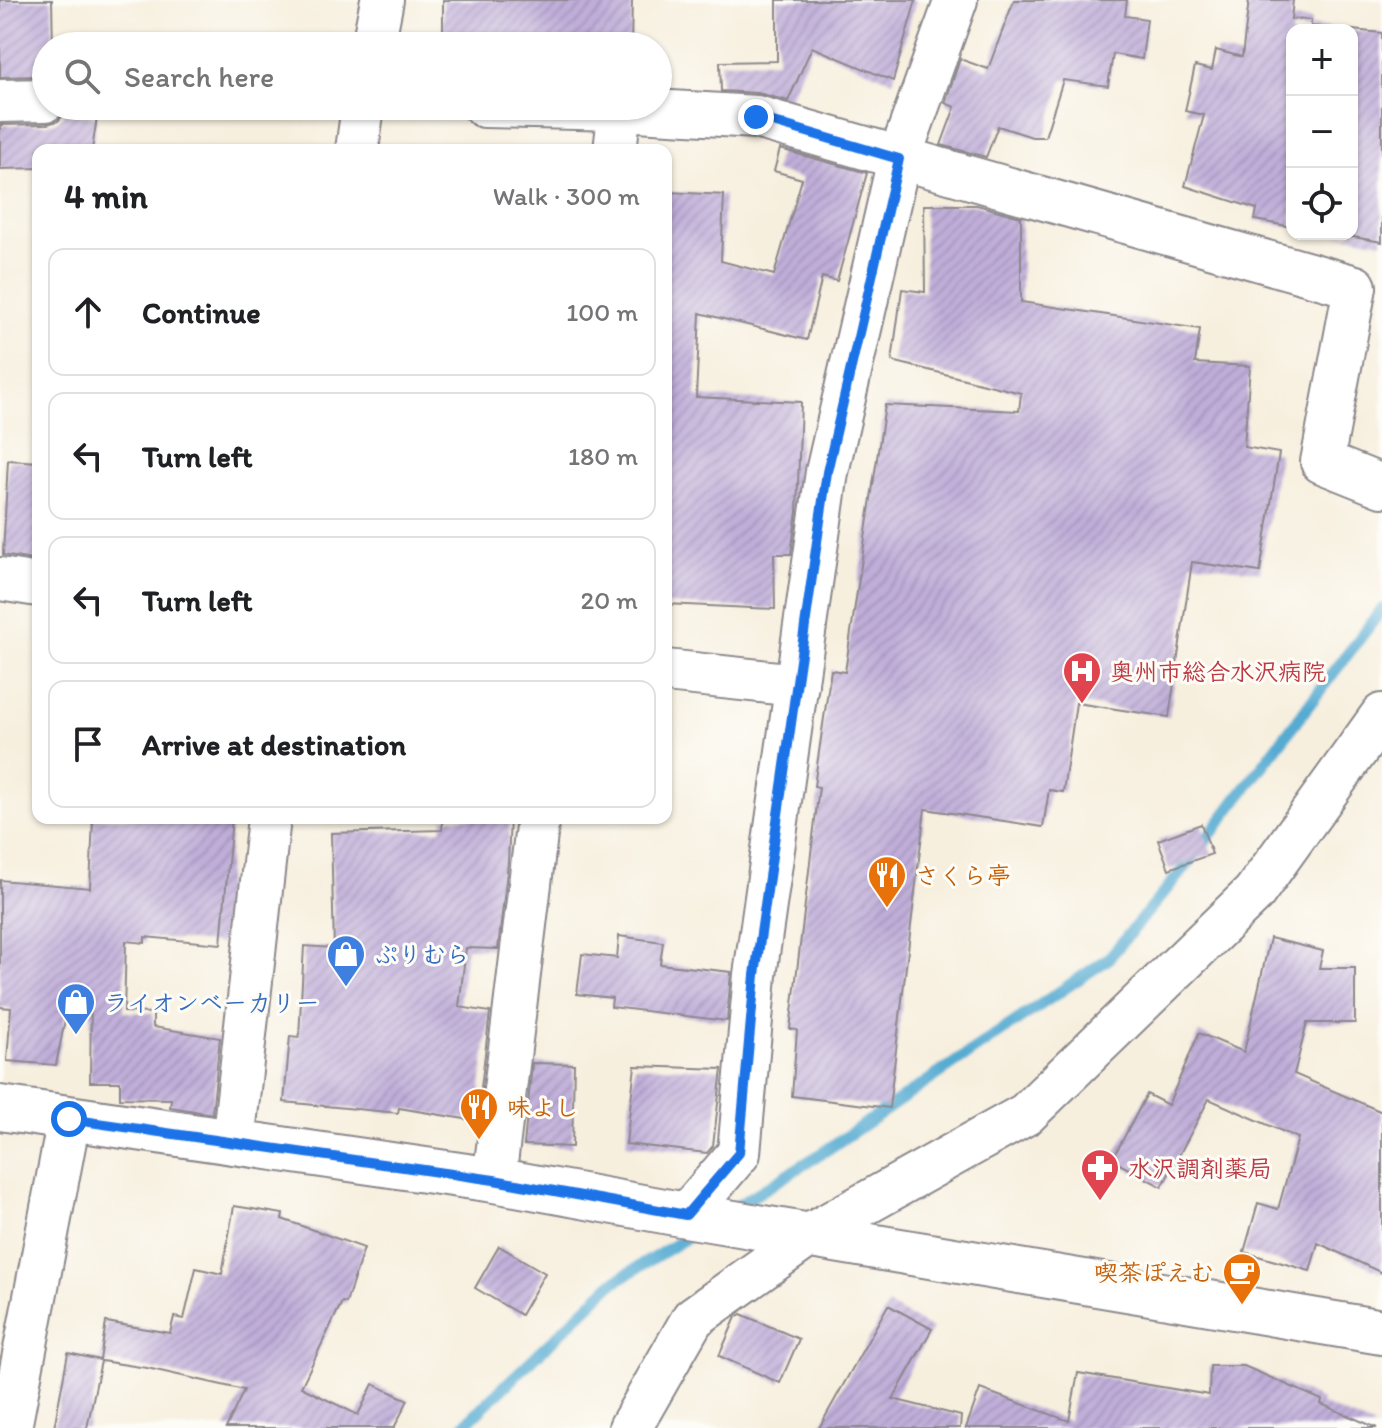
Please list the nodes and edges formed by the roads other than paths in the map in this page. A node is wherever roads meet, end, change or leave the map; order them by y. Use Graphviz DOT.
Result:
graph roads {
  1 [pos="382,0"];
  2 [pos="956,0"];
  3 [pos="376,32"];
  4 [pos="32,100"];
  5 [pos="0,101"];
  6 [pos="672,112"];
  7 [pos="361,120"];
  8 [pos="619,120"];
  9 [pos="358,144"];
  10 [pos="616,144"];
  11 [pos="899,159"];
  12 [pos="1382,486"];
  13 [pos="0,579"];
  14 [pos="32,584"];
  15 [pos="672,672"];
  16 [pos="797,685"];
  17 [pos="1382,715"];
  18 [pos="268,824"];
  19 [pos="537,824"];
  20 [pos="0,1108"];
  21 [pos="69,1119"];
  22 [pos="233,1143"];
  23 [pos="494,1180"];
  24 [pos="686,1215"];
  25 [pos="811,1234"];
  26 [pos="1382,1332"];
  27 [pos="10,1428"];
  28 [pos="630,1428"];
  1 -- 3 [label="street"];
  2 -- 11 [label="street"];
  4 -- 5 [label="street"];
  6 -- 11 [label="street"];
  7 -- 9 [label="street"];
  8 -- 10 [label="street"];
  11 -- 12 [label="street"];
  11 -- 16 [label="street"];
  13 -- 14 [label="street"];
  15 -- 16 [label="street"];
  16 -- 24 [label="street"];
  17 -- 25 [label="street"];
  18 -- 22 [label="street"];
  19 -- 23 [label="street"];
  20 -- 21 [label="street"];
  21 -- 22 [label="street"];
  21 -- 27 [label="street"];
  22 -- 23 [label="street"];
  23 -- 24 [label="street"];
  24 -- 25 [label="street"];
  25 -- 26 [label="street"];
  25 -- 28 [label="street"];
}
